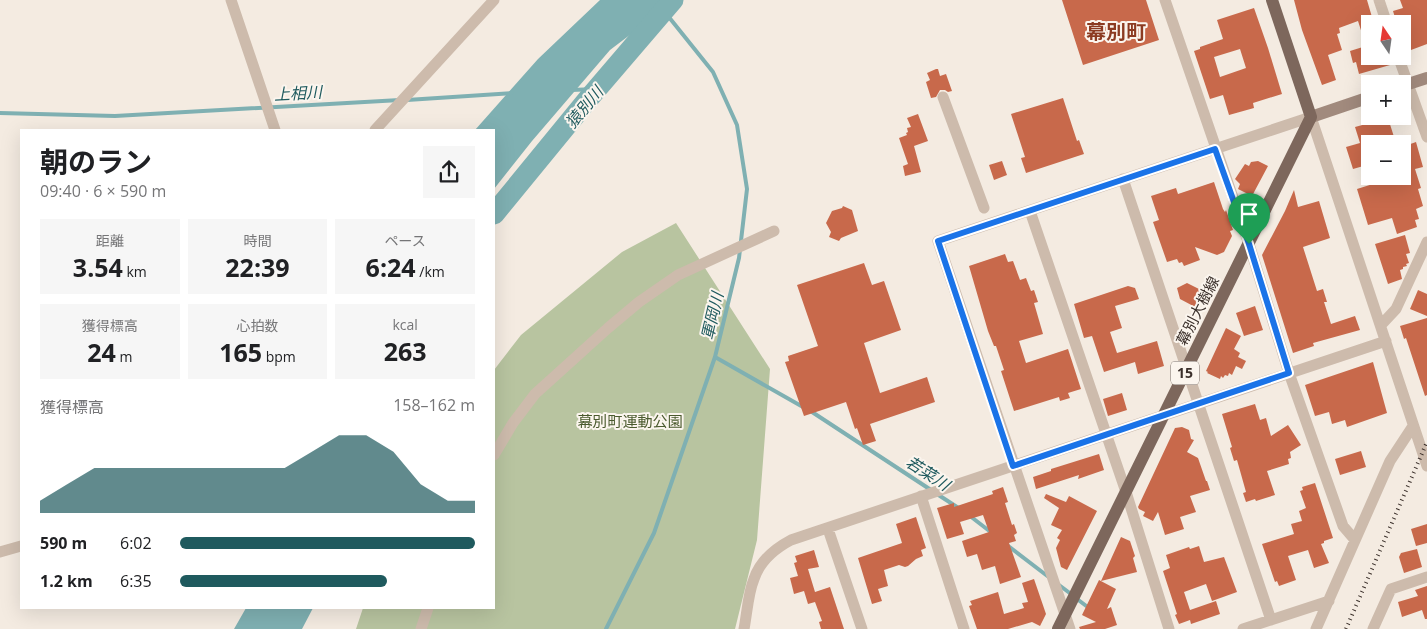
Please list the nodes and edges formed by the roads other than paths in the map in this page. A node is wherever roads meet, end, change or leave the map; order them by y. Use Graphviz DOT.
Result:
graph roads {
  1 [pos="230,0"];
  2 [pos="494,0"];
  3 [pos="1164,0"];
  4 [pos="1272,0"];
  5 [pos="1379,0"];
  6 [pos="1384,15"];
  7 [pos="1427,78"];
  8 [pos="1411,83"];
  9 [pos="943,97"];
  10 [pos="1411,99"];
  11 [pos="1361,100"];
  12 [pos="1311,117"];
  13 [pos="275,129"];
  14 [pos="376,129"];
  15 [pos="1427,136"];
  16 [pos="1215,149"];
  17 [pos="1123,180"];
  18 [pos="984,208"];
  19 [pos="1030,211"];
  20 [pos="774,231"];
  21 [pos="1427,242"];
  22 [pos="1249,244"];
  23 [pos="1381,325"];
  24 [pos="1386,341"];
  25 [pos="1186,370"];
  26 [pos="1289,373"];
  27 [pos="1198,403"];
  28 [pos="1165,414"];
  29 [pos="1413,426"];
  30 [pos="1105,434"];
  31 [pos="495,453"];
  32 [pos="1013,466"];
  33 [pos="1427,466"];
  34 [pos="1126,492"];
  35 [pos="921,496"];
  36 [pos="828,529"];
  37 [pos="1355,540"];
  38 [pos="20,546"];
  39 [pos="0,552"];
  40 [pos="1427,577"];
  41 [pos="1329,601"];
  42 [pos="428,609"];
  43 [pos="1065,615"];
  44 [pos="1271,620"];
  45 [pos="421,629"];
  46 [pos="744,629"];
  47 [pos="862,629"];
  48 [pos="964,629"];
  49 [pos="1058,629"];
  50 [pos="1070,629"];
  51 [pos="1169,629"];
  52 [pos="1243,629"];
  53 [pos="1316,629"];
  54 [pos="1374,629"];
  1 -- 13 [label="street"];
  2 -- 14 [label="street"];
  3 -- 16 [label="street"];
  4 -- 12 [label="main road"];
  5 -- 6 [label="street"];
  7 -- 8 [label="main road"];
  9 -- 18 [label="street"];
  10 -- 15 [label="street"];
  11 -- 12 [label="main road"];
  12 -- 16 [label="street"];
  12 -- 22 [label="main road, 幕別大樹線 / 15"];
  12 -- 23 [label="street"];
  16 -- 17 [label="street"];
  16 -- 22 [label="street"];
  17 -- 19 [label="street"];
  17 -- 25 [label="street"];
  19 -- 30 [label="street"];
  19 -- 32 [label="street"];
  20 -- 31 [label="street"];
  21 -- 23 [label="street"];
  22 -- 25 [label="main road, 幕別大樹線 / 15"];
  22 -- 26 [label="street"];
  23 -- 24 [label="street"];
  24 -- 26 [label="street"];
  24 -- 29 [label="street"];
  25 -- 27 [label="street"];
  25 -- 28 [label="main road, 幕別大樹線 / 15"];
  26 -- 27 [label="street"];
  26 -- 37 [label="street"];
  27 -- 28 [label="street"];
  27 -- 44 [label="street"];
  28 -- 30 [label="street"];
  28 -- 34 [label="main road, 幕別大樹線 / 15"];
  29 -- 33 [label="street"];
  29 -- 37 [label="street"];
  30 -- 32 [label="street"];
  30 -- 34 [label="street"];
  32 -- 35 [label="street"];
  32 -- 43 [label="street"];
  34 -- 43 [label="main road, 幕別大樹線 / 15"];
  34 -- 51 [label="street"];
  35 -- 36 [label="street"];
  35 -- 48 [label="street"];
  36 -- 46 [label="street"];
  36 -- 47 [label="street"];
  37 -- 41 [label="street"];
  38 -- 39 [label="street"];
  40 -- 54 [label="street"];
  41 -- 44 [label="street"];
  41 -- 53 [label="street"];
  42 -- 45 [label="street"];
  43 -- 49 [label="main road, 幕別大樹線 / 15"];
  43 -- 50 [label="street"];
  44 -- 52 [label="street"];
}
